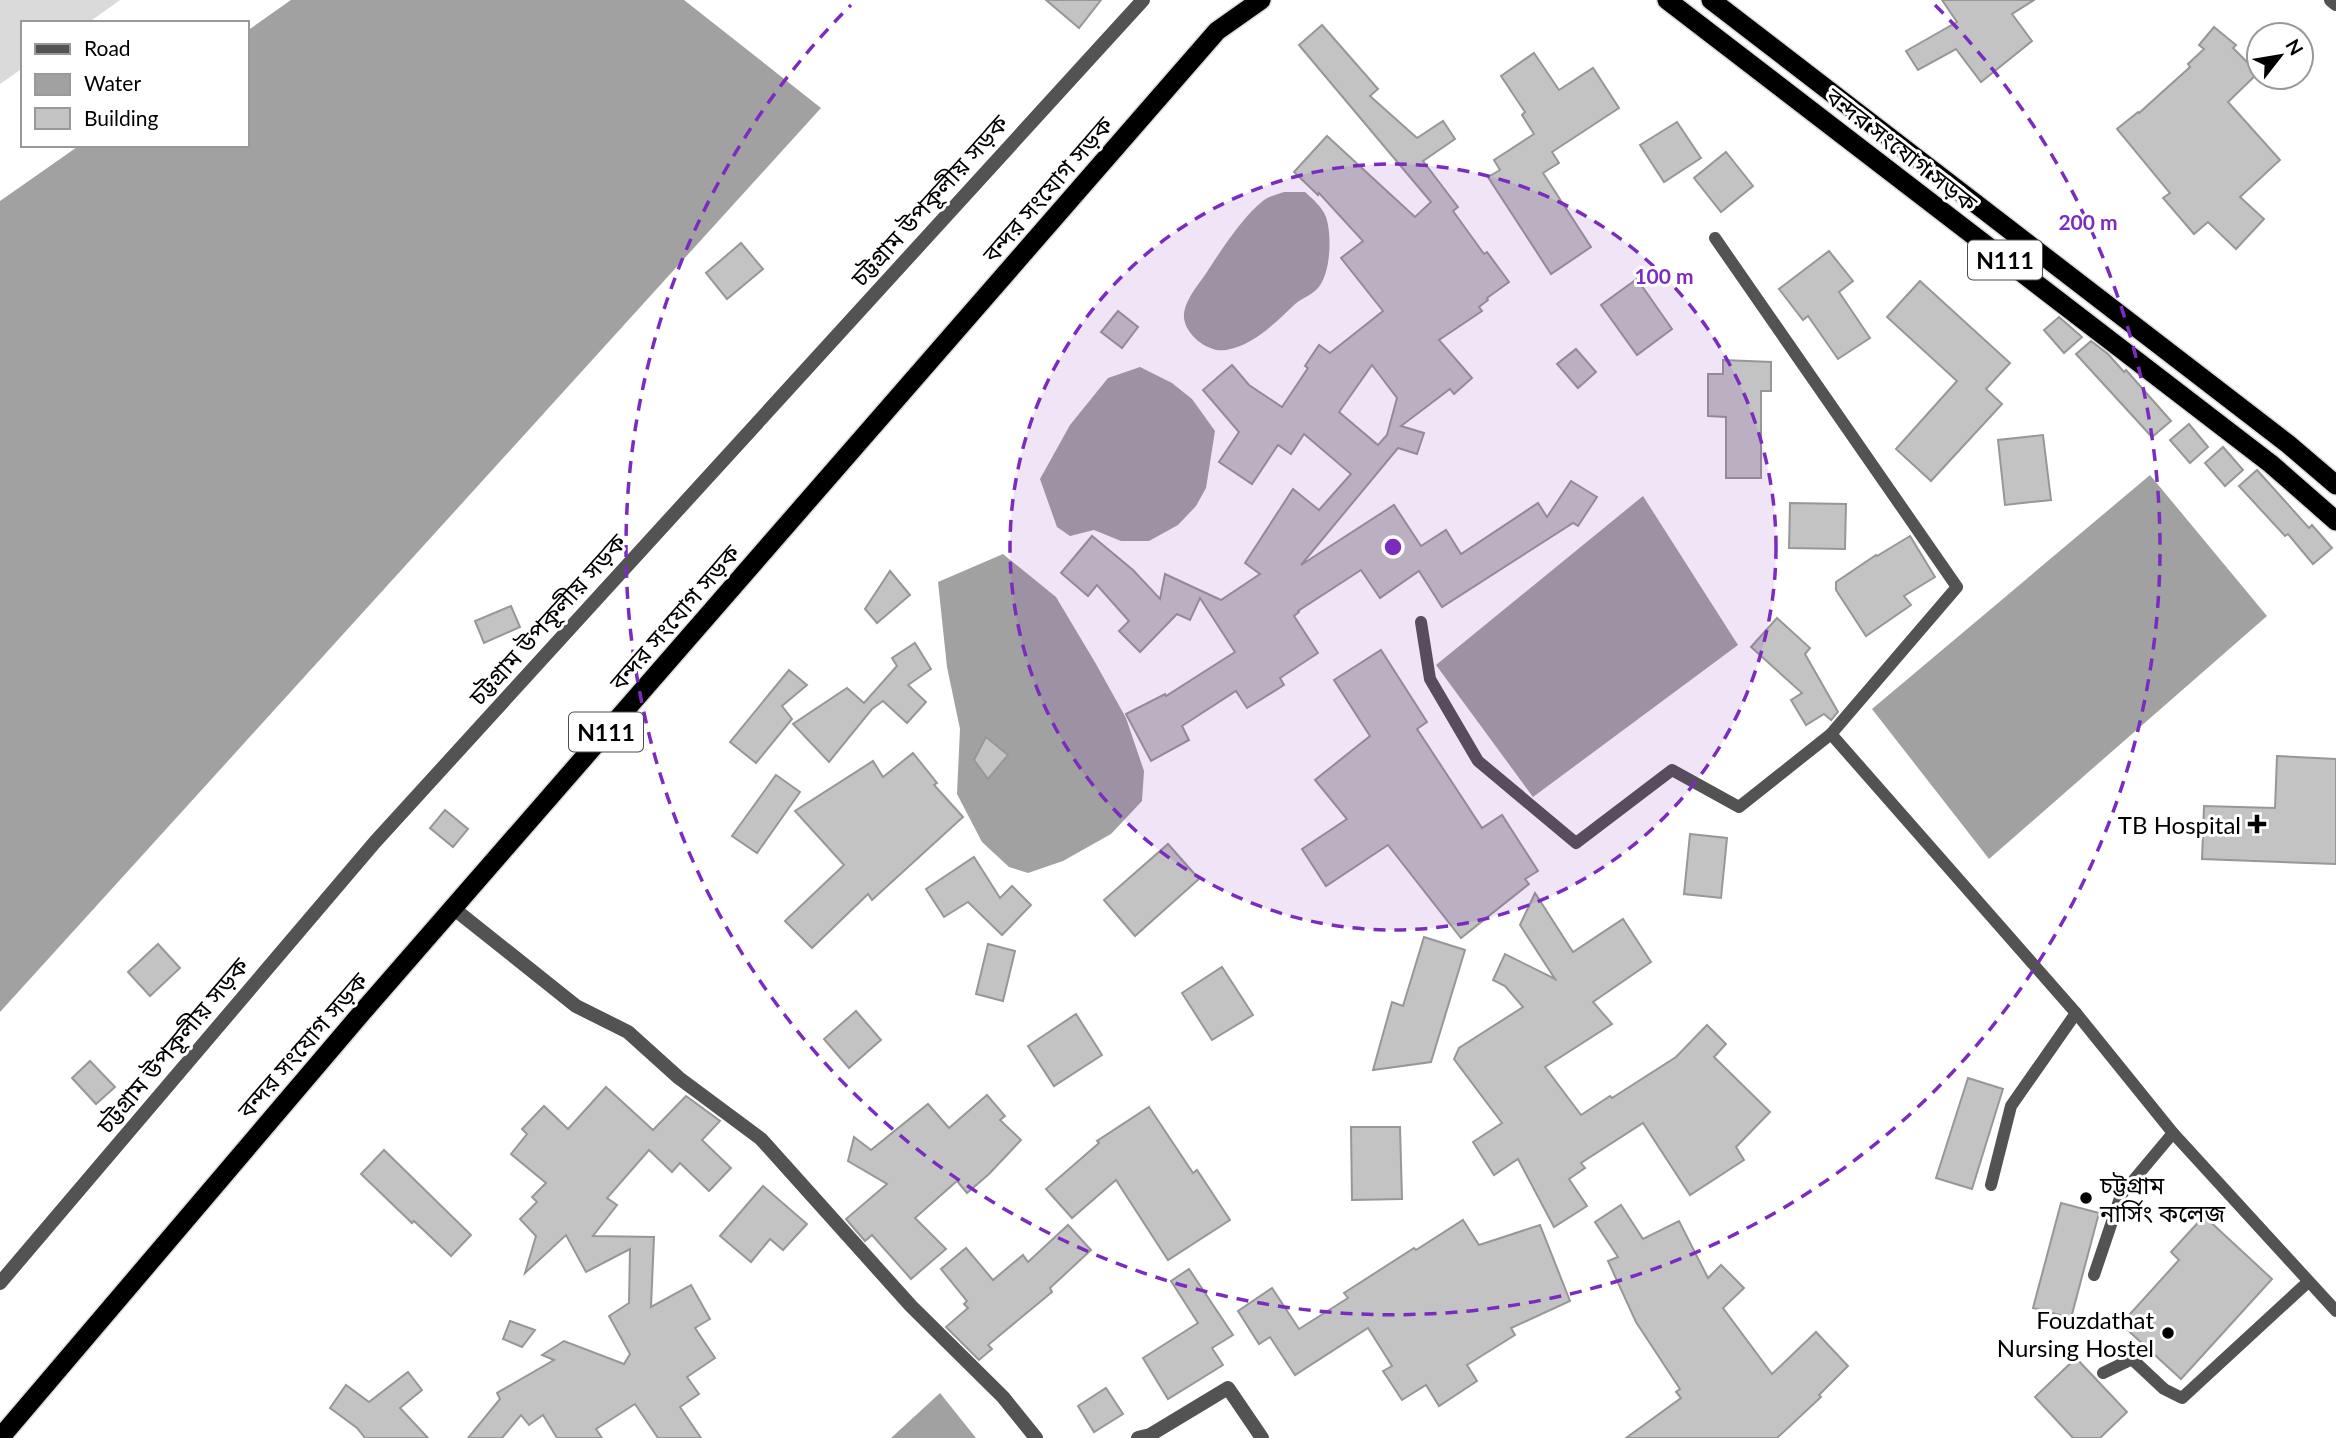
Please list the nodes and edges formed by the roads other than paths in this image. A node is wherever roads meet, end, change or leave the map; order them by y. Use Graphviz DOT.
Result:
graph roads {
  1 [pos="1143,0"];
  2 [pos="1240,0"];
  3 [pos="1261,0"];
  4 [pos="1667,0"];
  5 [pos="1711,0"];
  6 [pos="2331,0"];
  7 [pos="2336,4"];
  8 [pos="1217,31"];
  9 [pos="1715,238"];
  10 [pos="2336,485"];
  11 [pos="2336,522"];
  12 [pos="1421,622"];
  13 [pos="1831,734"];
  14 [pos="453,908"];
  15 [pos="2076,1013"];
  16 [pos="2173,1133"];
  17 [pos="1991,1185"];
  18 [pos="2094,1275"];
  19 [pos="2308,1282"];
  20 [pos="0,1283"];
  21 [pos="2336,1311"];
  22 [pos="2104,1373"];
  23 [pos="0,1438"];
  24 [pos="1036,1438"];
  25 [pos="1138,1438"];
  26 [pos="1262,1438"];
  1 -- 20 [label="street, চট্টগ্রাম উপকূলীয় সড়ক"];
  2 -- 8 [label="highway, N111"];
  3 -- 8 [label="highway, বন্দর সংযোগ সড়ক"];
  4 -- 11 [label="highway, বন্দর সংযোগ সড়ক / N111"];
  5 -- 10 [label="highway, বন্দর সংযোগ সড়ক / N111"];
  6 -- 7 [label="street"];
  8 -- 14 [label="highway, বন্দর সংযোগ সড়ক / N111"];
  9 -- 13 [label="lane"];
  12 -- 13 [label="lane"];
  13 -- 15 [label="lane"];
  14 -- 23 [label="highway, বন্দর সংযোগ সড়ক / N111"];
  14 -- 24 [label="street"];
  15 -- 16 [label="lane"];
  15 -- 17 [label="lane"];
  16 -- 18 [label="lane"];
  16 -- 19 [label="lane"];
  19 -- 21 [label="lane"];
  19 -- 22 [label="lane"];
  25 -- 26 [label="street"];
}
